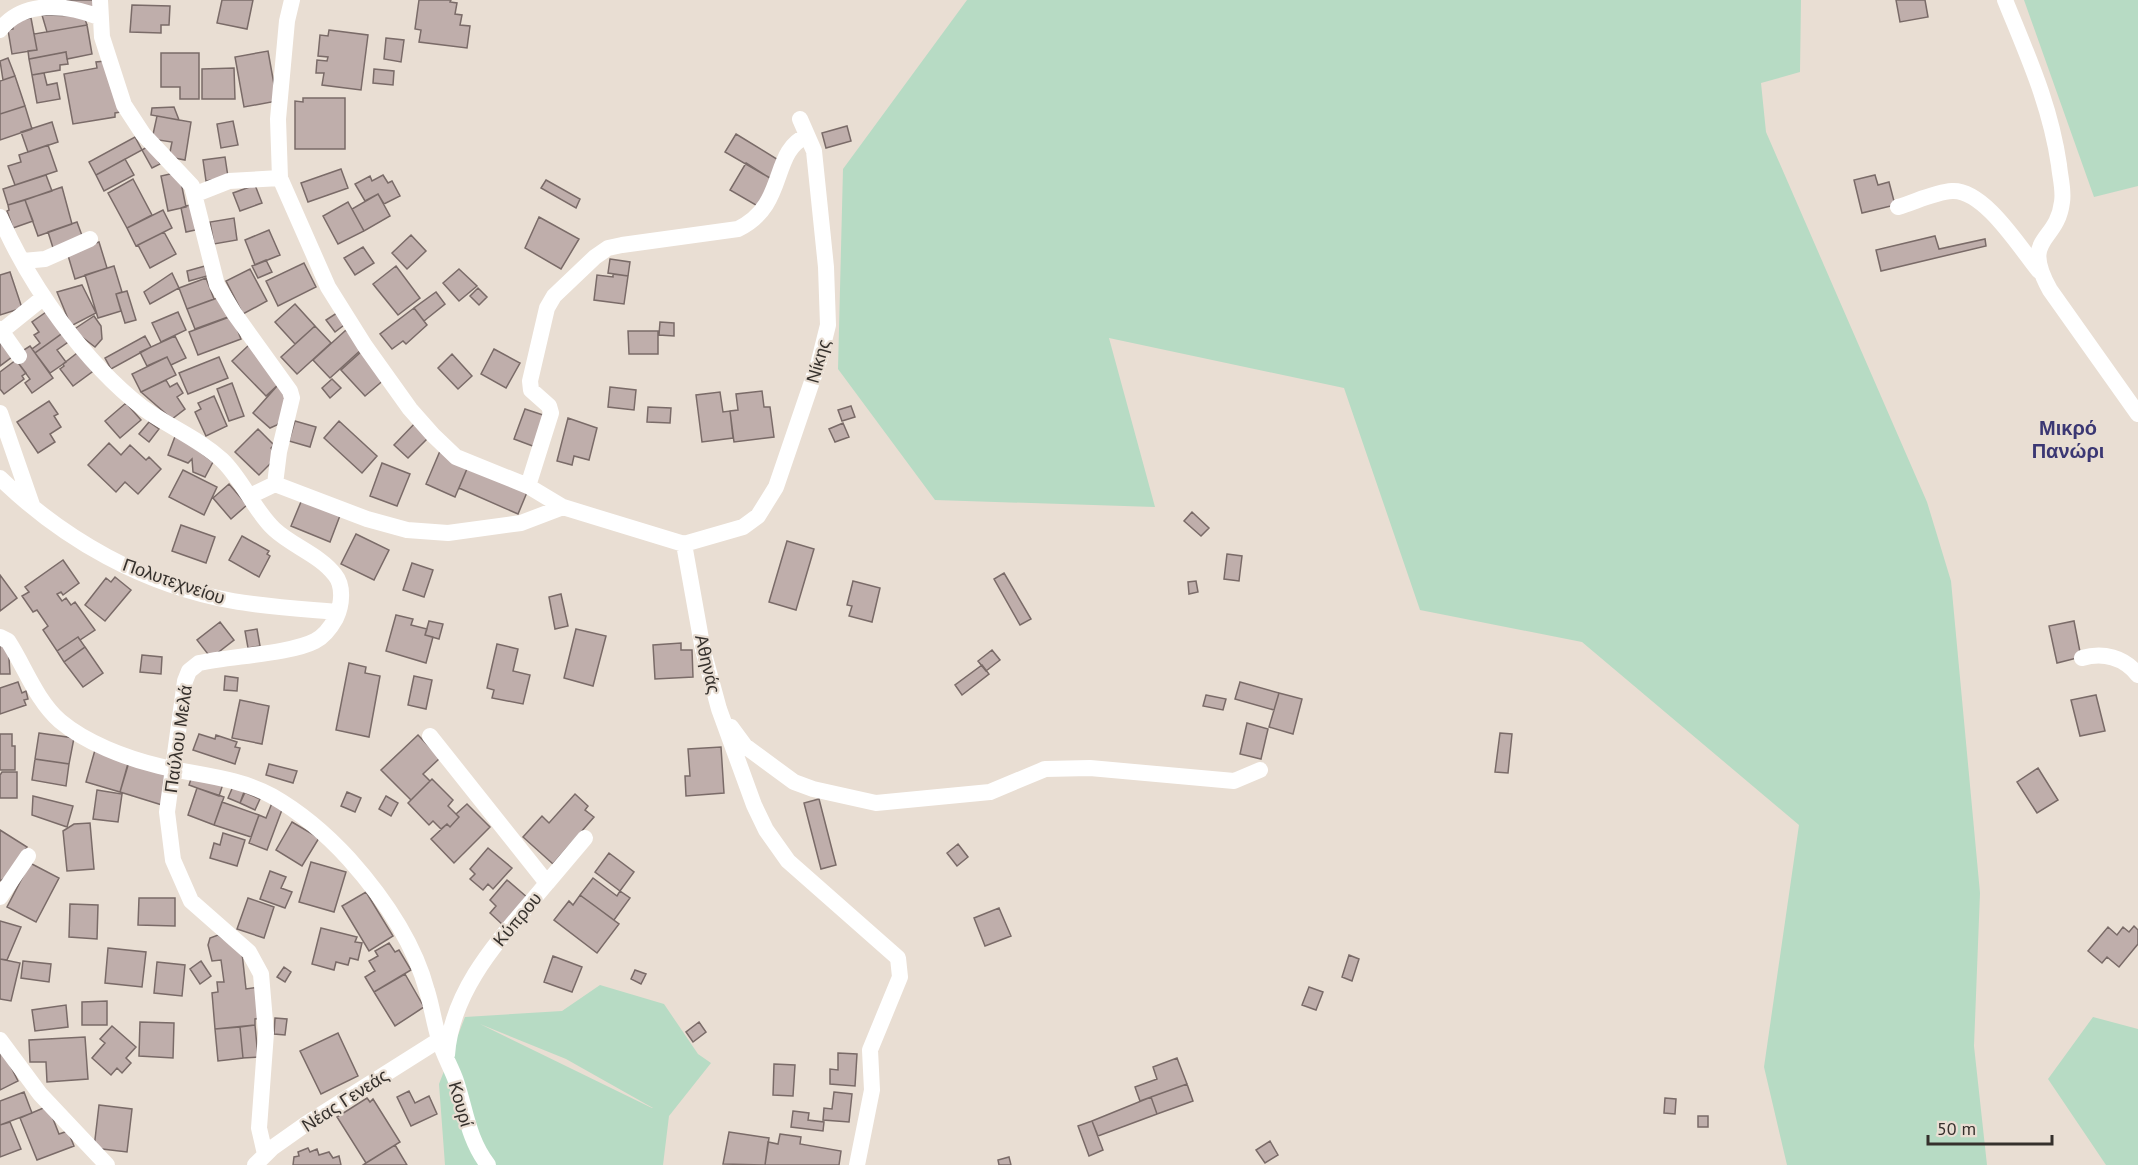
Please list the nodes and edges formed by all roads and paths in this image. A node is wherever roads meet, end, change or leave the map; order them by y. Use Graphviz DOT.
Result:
graph roads {
  1 [pos="100,0"];
  2 [pos="292,0"];
  3 [pos="2005,0"];
  4 [pos="99,17"];
  5 [pos="0,30"];
  6 [pos="800,118"];
  7 [pos="807,136"];
  8 [pos="280,178"];
  9 [pos="196,194"];
  10 [pos="1898,207"];
  11 [pos="0,217"];
  12 [pos="90,239"];
  13 [pos="22,261"];
  14 [pos="2039,271"];
  15 [pos="44,297"];
  16 [pos="1,330"];
  17 [pos="19,356"];
  18 [pos="0,413"];
  19 [pos="2138,414"];
  20 [pos="0,478"];
  21 [pos="276,484"];
  22 [pos="528,486"];
  23 [pos="250,496"];
  24 [pos="563,507"];
  25 [pos="32,508"];
  26 [pos="684,544"];
  27 [pos="338,612"];
  28 [pos="0,637"];
  29 [pos="2082,658"];
  30 [pos="2138,675"];
  31 [pos="719,709"];
  32 [pos="430,736"];
  33 [pos="173,769"];
  34 [pos="1260,770"];
  35 [pos="585,838"];
  36 [pos="28,856"];
  37 [pos="547,883"];
  38 [pos="0,897"];
  39 [pos="0,1040"];
  40 [pos="439,1040"];
  41 [pos="447,1062"];
  42 [pos="260,1160"];
  43 [pos="107,1165"];
  44 [pos="488,1165"];
  45 [pos="857,1165"];
  1 -- 4 [label="street"];
  2 -- 8 [label="street"];
  3 -- 14 [label="street"];
  4 -- 5 [label="street"];
  4 -- 9 [label="street"];
  6 -- 7 [label="street, Νίκης"];
  7 -- 22 [label="street"];
  7 -- 26 [label="street, Νίκης"];
  8 -- 9 [label="street"];
  8 -- 22 [label="street"];
  9 -- 21 [label="street"];
  10 -- 14 [label="street"];
  11 -- 13 [label="street"];
  12 -- 13 [label="street"];
  13 -- 15 [label="street"];
  14 -- 19 [label="street"];
  15 -- 16 [label="street"];
  15 -- 23 [label="street"];
  16 -- 17 [label="street"];
  18 -- 25 [label="street"];
  20 -- 25 [label="street, Πολυτεχνείου"];
  21 -- 23 [label="street"];
  21 -- 24 [label="street"];
  22 -- 24 [label="street"];
  23 -- 27 [label="street"];
  24 -- 26 [label="street"];
  25 -- 27 [label="street, Πολυτεχνείου"];
  26 -- 31 [label="street, Αθηνάς"];
  27 -- 33 [label="street, Παύλου Μελά"];
  28 -- 33 [label="street, Κουρί"];
  29 -- 30 [label="street"];
  31 -- 34 [label="street"];
  31 -- 45 [label="street, Αθηνάς"];
  32 -- 37 [label="street, Κύπρου"];
  33 -- 40 [label="street, Κουρί"];
  33 -- 42 [label="street, Παύλου Μελά"];
  35 -- 37 [label="street"];
  36 -- 38 [label="street"];
  37 -- 41 [label="street, Κύπρου"];
  39 -- 43 [label="street"];
  40 -- 41 [label="street, Κουρί"];
  40 -- 42 [label="street, Νέας Γενεάς"];
  41 -- 44 [label="street, Κουρί"];
}
